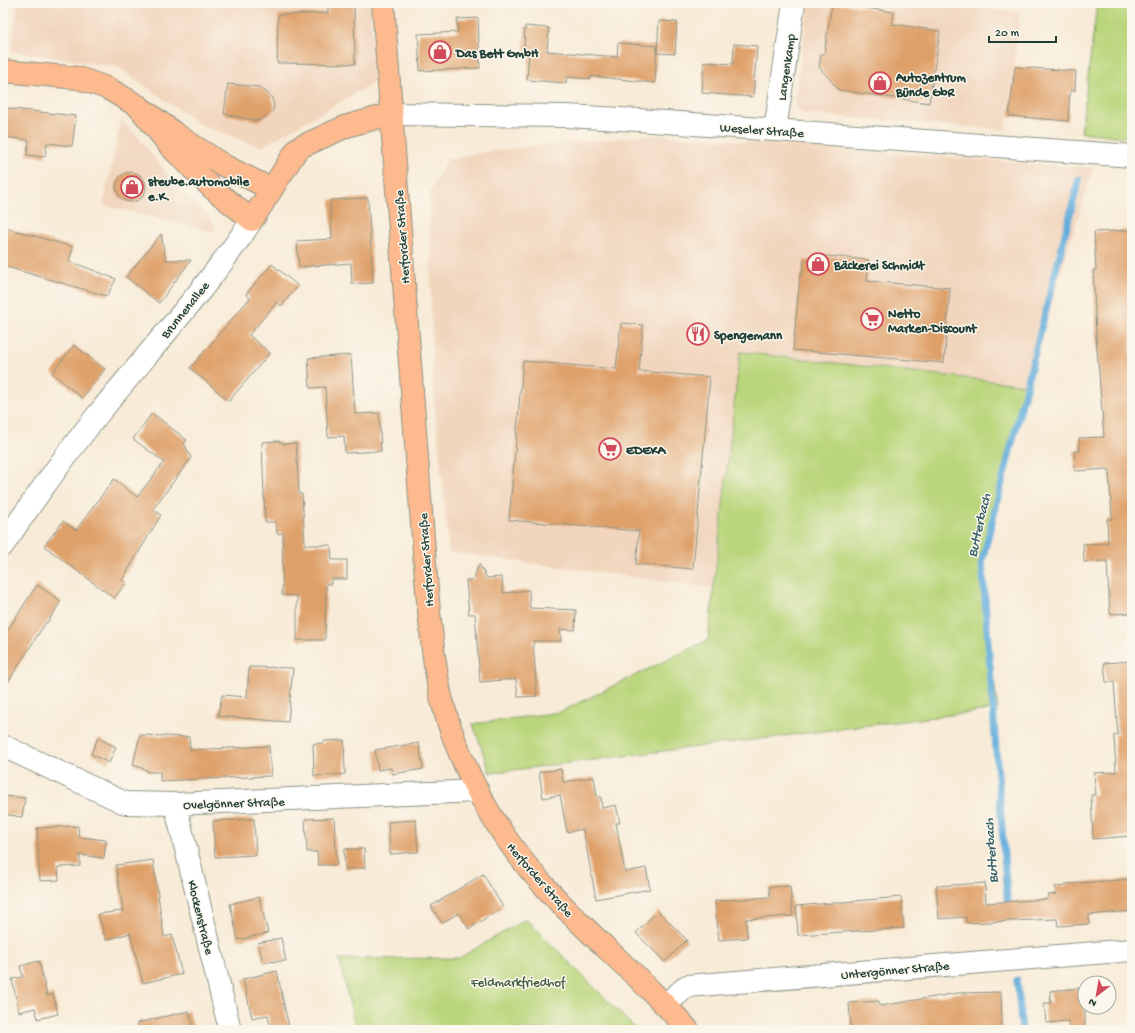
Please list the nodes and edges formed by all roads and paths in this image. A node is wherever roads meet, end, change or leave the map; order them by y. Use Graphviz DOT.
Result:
graph roads {
  1 [pos="383,3"];
  2 [pos="794,3"];
  3 [pos="3,71"];
  4 [pos="138,106"];
  5 [pos="391,114"];
  6 [pos="775,130"];
  7 [pos="1132,156"];
  8 [pos="271,189"];
  9 [pos="252,220"];
  10 [pos="3,545"];
  11 [pos="3,746"];
  12 [pos="478,791"];
  13 [pos="175,804"];
  14 [pos="1132,950"];
  15 [pos="665,1005"];
  16 [pos="230,1030"];
  17 [pos="688,1030"];
  1 -- 5 [label="main road, Herforder Straße"];
  2 -- 6 [label="street, Langenkamp"];
  3 -- 4 [label="main road"];
  4 -- 8 [label="main road"];
  4 -- 9 [label="main road"];
  5 -- 6 [label="street, Weseler Straße"];
  5 -- 8 [label="main road, Brunnenallee"];
  5 -- 12 [label="main road, Herforder Straße"];
  6 -- 7 [label="street, Weseler Straße"];
  8 -- 9 [label="main road, Brunnenallee"];
  9 -- 10 [label="street, Brunnenallee"];
  11 -- 13 [label="street, Ovelgönner Straße"];
  12 -- 13 [label="street, Ovelgönner Straße"];
  12 -- 15 [label="main road, Herforder Straße"];
  13 -- 16 [label="street, Klockenstraße"];
  14 -- 15 [label="street, Untergönner Straße"];
  15 -- 17 [label="main road, Herforder Straße"];
}
